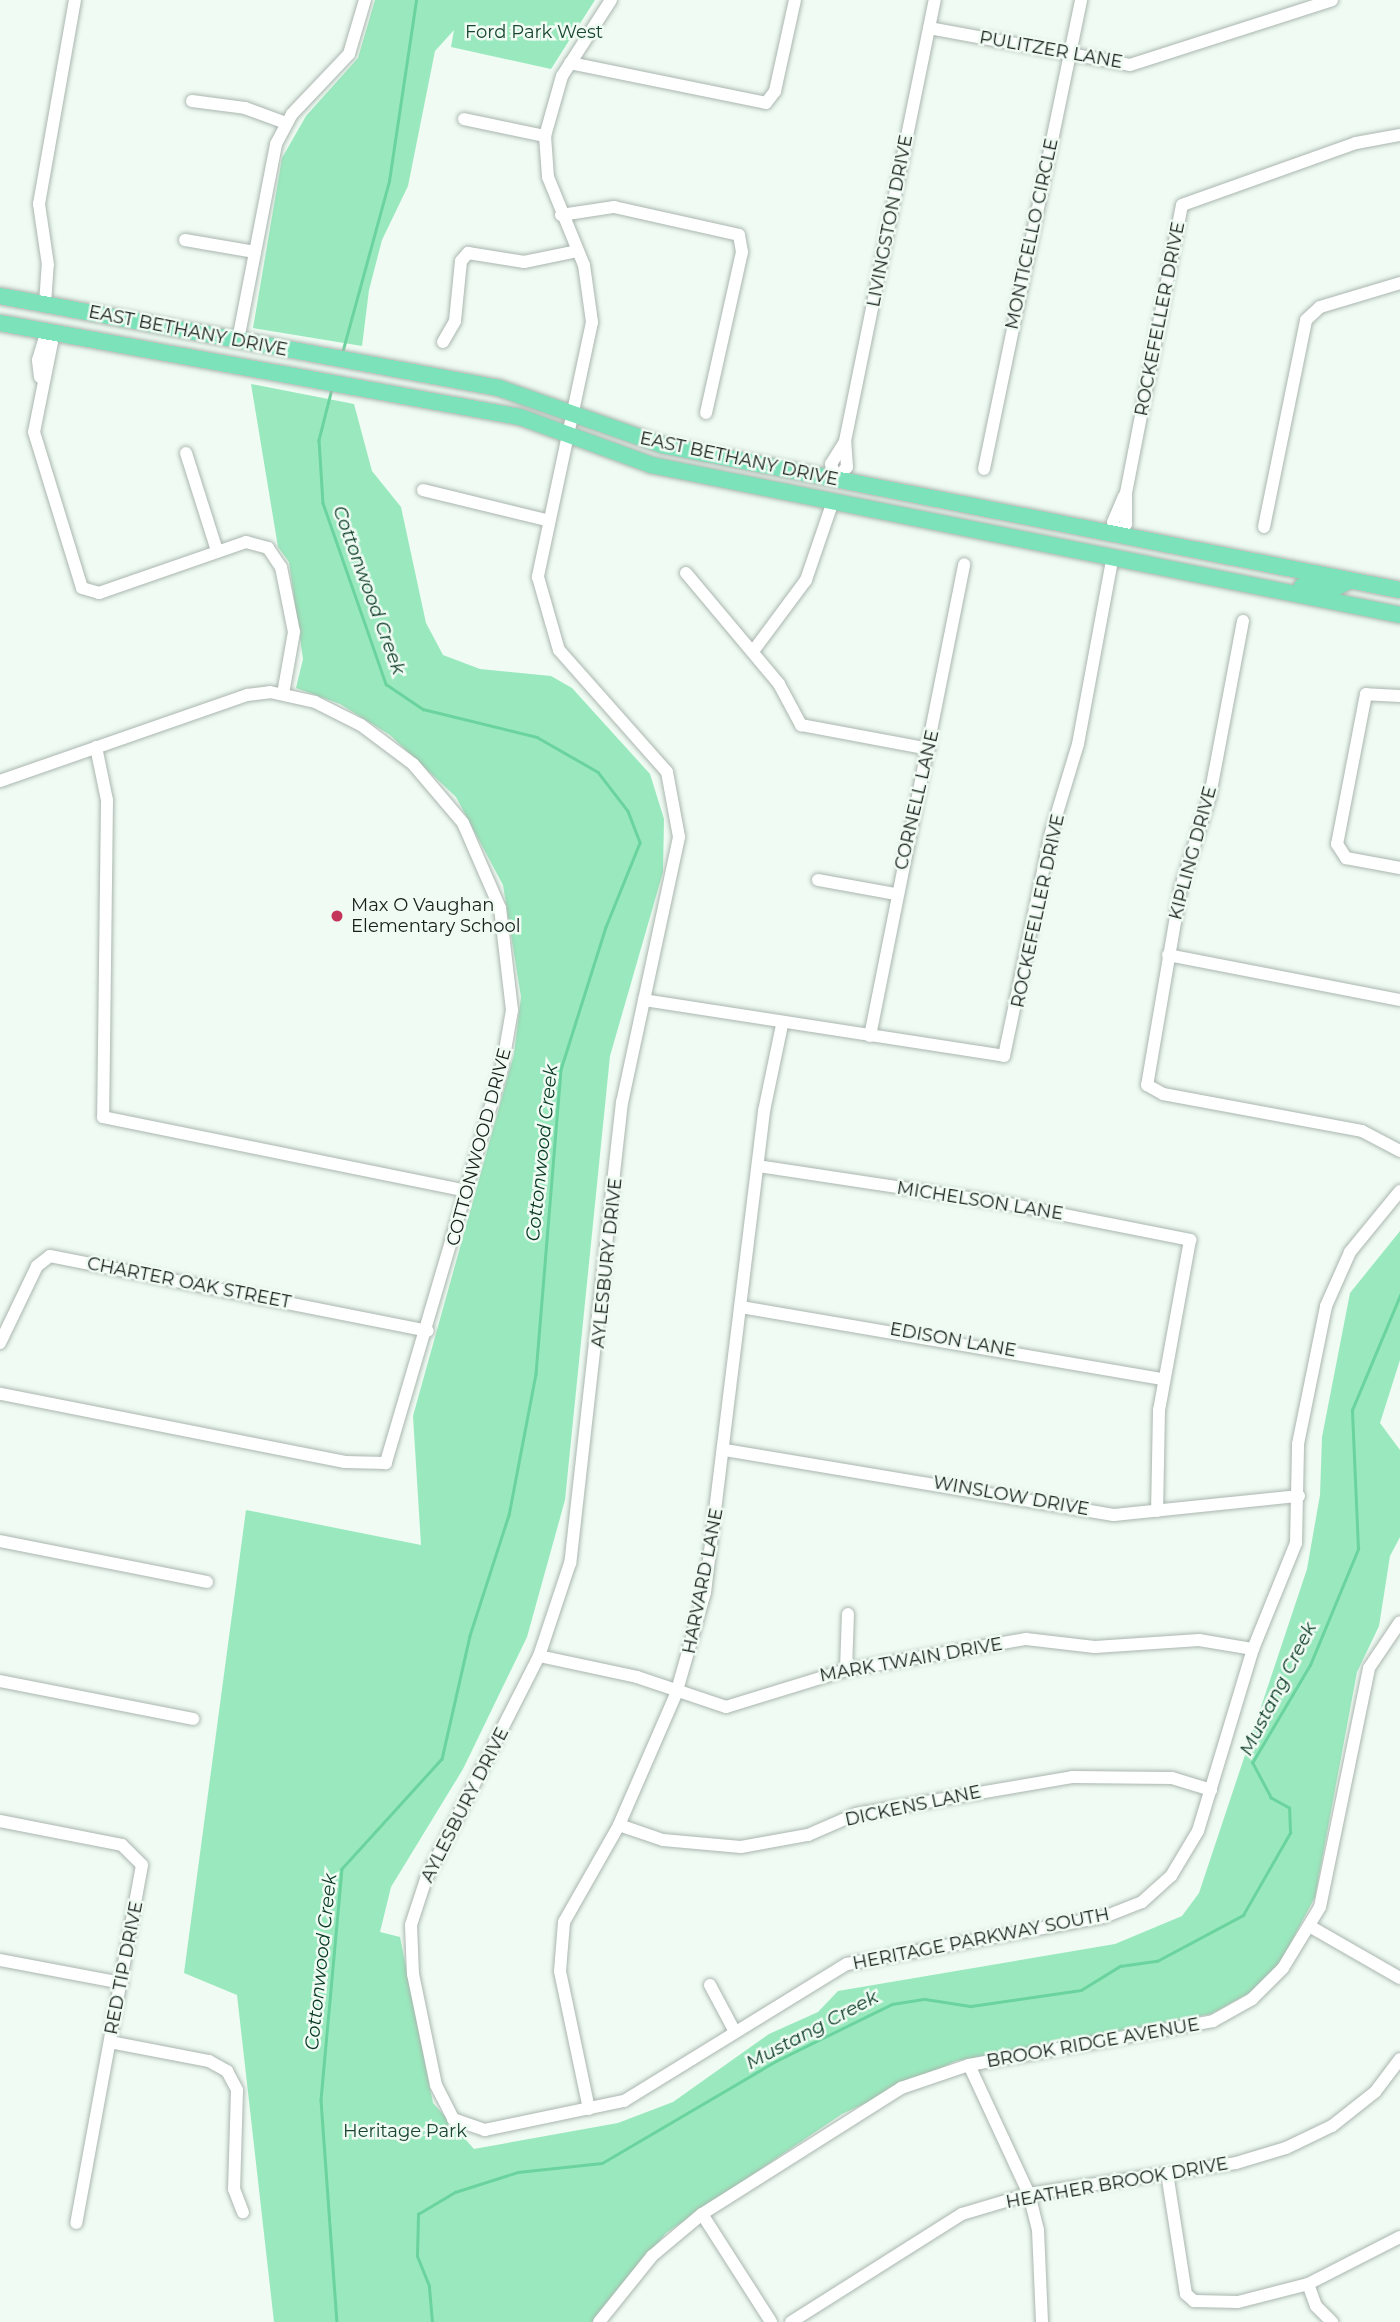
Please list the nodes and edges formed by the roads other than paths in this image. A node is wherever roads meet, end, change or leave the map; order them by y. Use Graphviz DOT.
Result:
graph roads {
  1 [pos="75,0"];
  2 [pos="365,0"];
  3 [pos="611,0"];
  4 [pos="795,0"];
  5 [pos="934,0"];
  6 [pos="1081,0"];
  7 [pos="1332,0"];
  8 [pos="929,28"];
  9 [pos="1069,55"];
  10 [pos="570,63"];
  11 [pos="192,101"];
  12 [pos="464,119"];
  13 [pos="286,123"];
  14 [pos="1400,135"];
  15 [pos="545,136"];
  16 [pos="561,215"];
  17 [pos="185,240"];
  18 [pos="578,251"];
  19 [pos="255,252"];
  20 [pos="1400,283"];
  21 [pos="0,296"];
  22 [pos="45,304"];
  23 [pos="0,323"];
  24 [pos="47,331"];
  25 [pos="238,340"];
  26 [pos="443,342"];
  27 [pos="571,410"];
  28 [pos="706,413"];
  29 [pos="569,431"];
  30 [pos="186,453"];
  31 [pos="984,469"];
  32 [pos="836,480"];
  33 [pos="422,490"];
  34 [pos="832,503"];
  35 [pos="546,520"];
  36 [pos="1264,527"];
  37 [pos="1116,536"];
  38 [pos="217,551"];
  39 [pos="1112,560"];
  40 [pos="964,564"];
  41 [pos="686,573"];
  42 [pos="1349,580"];
  43 [pos="1244,585"];
  44 [pos="1400,590"];
  45 [pos="1400,615"];
  46 [pos="1243,621"];
  47 [pos="754,650"];
  48 [pos="283,694"];
  49 [pos="1400,696"];
  50 [pos="96,747"];
  51 [pos="929,749"];
  52 [pos="0,781"];
  53 [pos="1400,868"];
  54 [pos="818,880"];
  55 [pos="896,894"];
  56 [pos="1168,955"];
  57 [pos="644,1000"];
  58 [pos="1400,1000"];
  59 [pos="782,1026"];
  60 [pos="870,1036"];
  61 [pos="1400,1151"];
  62 [pos="758,1166"];
  63 [pos="466,1191"];
  64 [pos="1400,1191"];
  65 [pos="741,1307"];
  66 [pos="428,1331"];
  67 [pos="0,1343"];
  68 [pos="1164,1379"];
  69 [pos="0,1395"];
  70 [pos="725,1450"];
  71 [pos="1299,1496"];
  72 [pos="1157,1511"];
  73 [pos="0,1541"];
  74 [pos="207,1582"];
  75 [pos="848,1614"];
  76 [pos="1400,1622"];
  77 [pos="1253,1649"];
  78 [pos="539,1656"];
  79 [pos="846,1670"];
  80 [pos="0,1681"];
  81 [pos="676,1694"];
  82 [pos="193,1719"];
  83 [pos="1211,1790"];
  84 [pos="0,1821"];
  85 [pos="619,1825"];
  86 [pos="1311,1927"];
  87 [pos="0,1960"];
  88 [pos="1400,1978"];
  89 [pos="121,1983"];
  90 [pos="710,1984"];
  91 [pos="735,2032"];
  92 [pos="110,2042"];
  93 [pos="1400,2059"];
  94 [pos="969,2065"];
  95 [pos="590,2109"];
  96 [pos="463,2126"];
  97 [pos="1167,2173"];
  98 [pos="1029,2194"];
  99 [pos="243,2212"];
  100 [pos="702,2214"];
  101 [pos="76,2223"];
  102 [pos="1400,2237"];
  103 [pos="1308,2284"];
  104 [pos="599,2322"];
  105 [pos="771,2322"];
  106 [pos="791,2322"];
  107 [pos="1042,2322"];
  108 [pos="1332,2322"];
  1 -- 22 [label="street"];
  2 -- 13 [label="street"];
  3 -- 10 [label="street"];
  4 -- 10 [label="street"];
  5 -- 8 [label="street, LIVINGSTON DRIVE"];
  6 -- 9 [label="street, MONTICELLO CIRCLE"];
  7 -- 9 [label="street, PULITZER LANE"];
  8 -- 9 [label="street, PULITZER LANE"];
  8 -- 32 [label="street, LIVINGSTON DRIVE"];
  9 -- 31 [label="street, MONTICELLO CIRCLE"];
  10 -- 15 [label="street"];
  11 -- 13 [label="street"];
  12 -- 15 [label="street"];
  13 -- 19 [label="street"];
  14 -- 37 [label="street, ROCKEFELLER DRIVE"];
  15 -- 16 [label="street, AYLESBURY DRIVE"];
  16 -- 18 [label="street, AYLESBURY DRIVE"];
  16 -- 28 [label="street"];
  17 -- 19 [label="street"];
  18 -- 26 [label="street"];
  18 -- 27 [label="street, AYLESBURY DRIVE"];
  19 -- 25 [label="street"];
  20 -- 36 [label="street"];
  21 -- 22 [label="main road, EAST BETHANY DRIVE"];
  22 -- 24 [label="main road"];
  22 -- 25 [label="main road, EAST BETHANY DRIVE"];
  23 -- 24 [label="main road, EAST BETHANY DRIVE"];
  24 -- 29 [label="main road, EAST BETHANY DRIVE"];
  24 -- 38 [label="street"];
  25 -- 27 [label="main road, EAST BETHANY DRIVE"];
  27 -- 29 [label="street, AYLESBURY DRIVE"];
  27 -- 32 [label="main road, EAST BETHANY DRIVE"];
  29 -- 34 [label="main road, EAST BETHANY DRIVE"];
  29 -- 35 [label="street, AYLESBURY DRIVE"];
  30 -- 38 [label="street"];
  32 -- 34 [label="main road"];
  32 -- 37 [label="main road, EAST BETHANY DRIVE"];
  33 -- 35 [label="street"];
  34 -- 39 [label="main road, EAST BETHANY DRIVE"];
  34 -- 47 [label="street"];
  35 -- 57 [label="street, AYLESBURY DRIVE"];
  37 -- 39 [label="main road"];
  37 -- 42 [label="main road, EAST BETHANY DRIVE"];
  38 -- 48 [label="street"];
  39 -- 43 [label="main road, EAST BETHANY DRIVE"];
  39 -- 60 [label="street, ROCKEFELLER DRIVE"];
  40 -- 51 [label="street, CORNELL LANE"];
  41 -- 47 [label="street"];
  42 -- 43 [label="main road"];
  42 -- 44 [label="main road, EAST BETHANY DRIVE"];
  43 -- 45 [label="main road, EAST BETHANY DRIVE"];
  46 -- 56 [label="street, KIPLING DRIVE"];
  47 -- 51 [label="street"];
  48 -- 50 [label="street, COTTONWOOD DRIVE"];
  48 -- 63 [label="street, COTTONWOOD DRIVE"];
  49 -- 53 [label="street"];
  50 -- 52 [label="street, COTTONWOOD DRIVE"];
  50 -- 63 [label="street"];
  51 -- 55 [label="street, CORNELL LANE"];
  54 -- 55 [label="street"];
  55 -- 60 [label="street, CORNELL LANE"];
  56 -- 58 [label="street"];
  56 -- 61 [label="street, KIPLING DRIVE"];
  57 -- 59 [label="street"];
  57 -- 78 [label="street, AYLESBURY DRIVE"];
  59 -- 60 [label="street"];
  59 -- 62 [label="street, HARVARD LANE"];
  62 -- 65 [label="street, HARVARD LANE"];
  62 -- 68 [label="street, MICHELSON LANE"];
  63 -- 66 [label="street, COTTONWOOD DRIVE"];
  64 -- 71 [label="street, HERITAGE PARKWAY SOUTH"];
  65 -- 68 [label="street, EDISON LANE"];
  65 -- 70 [label="street, HARVARD LANE"];
  66 -- 67 [label="street, CHARTER OAK STREET"];
  66 -- 69 [label="street, COTTONWOOD DRIVE"];
  68 -- 72 [label="street"];
  70 -- 72 [label="street, WINSLOW DRIVE"];
  70 -- 81 [label="street, HARVARD LANE"];
  71 -- 72 [label="street, WINSLOW DRIVE"];
  71 -- 77 [label="street, HERITAGE PARKWAY SOUTH"];
  73 -- 74 [label="street"];
  75 -- 79 [label="street"];
  76 -- 86 [label="street, BROOK RIDGE AVENUE"];
  77 -- 79 [label="street, MARK TWAIN DRIVE"];
  77 -- 83 [label="street, HERITAGE PARKWAY SOUTH"];
  78 -- 81 [label="street, MARK TWAIN DRIVE"];
  78 -- 96 [label="street, AYLESBURY DRIVE"];
  79 -- 81 [label="street, MARK TWAIN DRIVE"];
  80 -- 82 [label="street"];
  81 -- 85 [label="street, HARVARD LANE"];
  83 -- 85 [label="street, DICKENS LANE"];
  83 -- 91 [label="street, HERITAGE PARKWAY SOUTH"];
  84 -- 89 [label="street, RED TIP DRIVE"];
  85 -- 95 [label="street, HARVARD LANE"];
  86 -- 88 [label="street"];
  86 -- 94 [label="street, BROOK RIDGE AVENUE"];
  87 -- 89 [label="street"];
  89 -- 92 [label="street, RED TIP DRIVE"];
  90 -- 91 [label="street"];
  91 -- 95 [label="street, HERITAGE PARKWAY SOUTH"];
  92 -- 99 [label="street"];
  92 -- 101 [label="street, RED TIP DRIVE"];
  93 -- 97 [label="street, HEATHER BROOK DRIVE"];
  94 -- 98 [label="street"];
  94 -- 100 [label="street, BROOK RIDGE AVENUE"];
  95 -- 96 [label="street, HERITAGE PARKWAY SOUTH"];
  97 -- 98 [label="street, HEATHER BROOK DRIVE"];
  97 -- 103 [label="street"];
  98 -- 106 [label="street, HEATHER BROOK DRIVE"];
  98 -- 107 [label="street"];
  100 -- 104 [label="street, BROOK RIDGE AVENUE"];
  100 -- 105 [label="street"];
  102 -- 103 [label="street"];
  103 -- 108 [label="street"];
}
